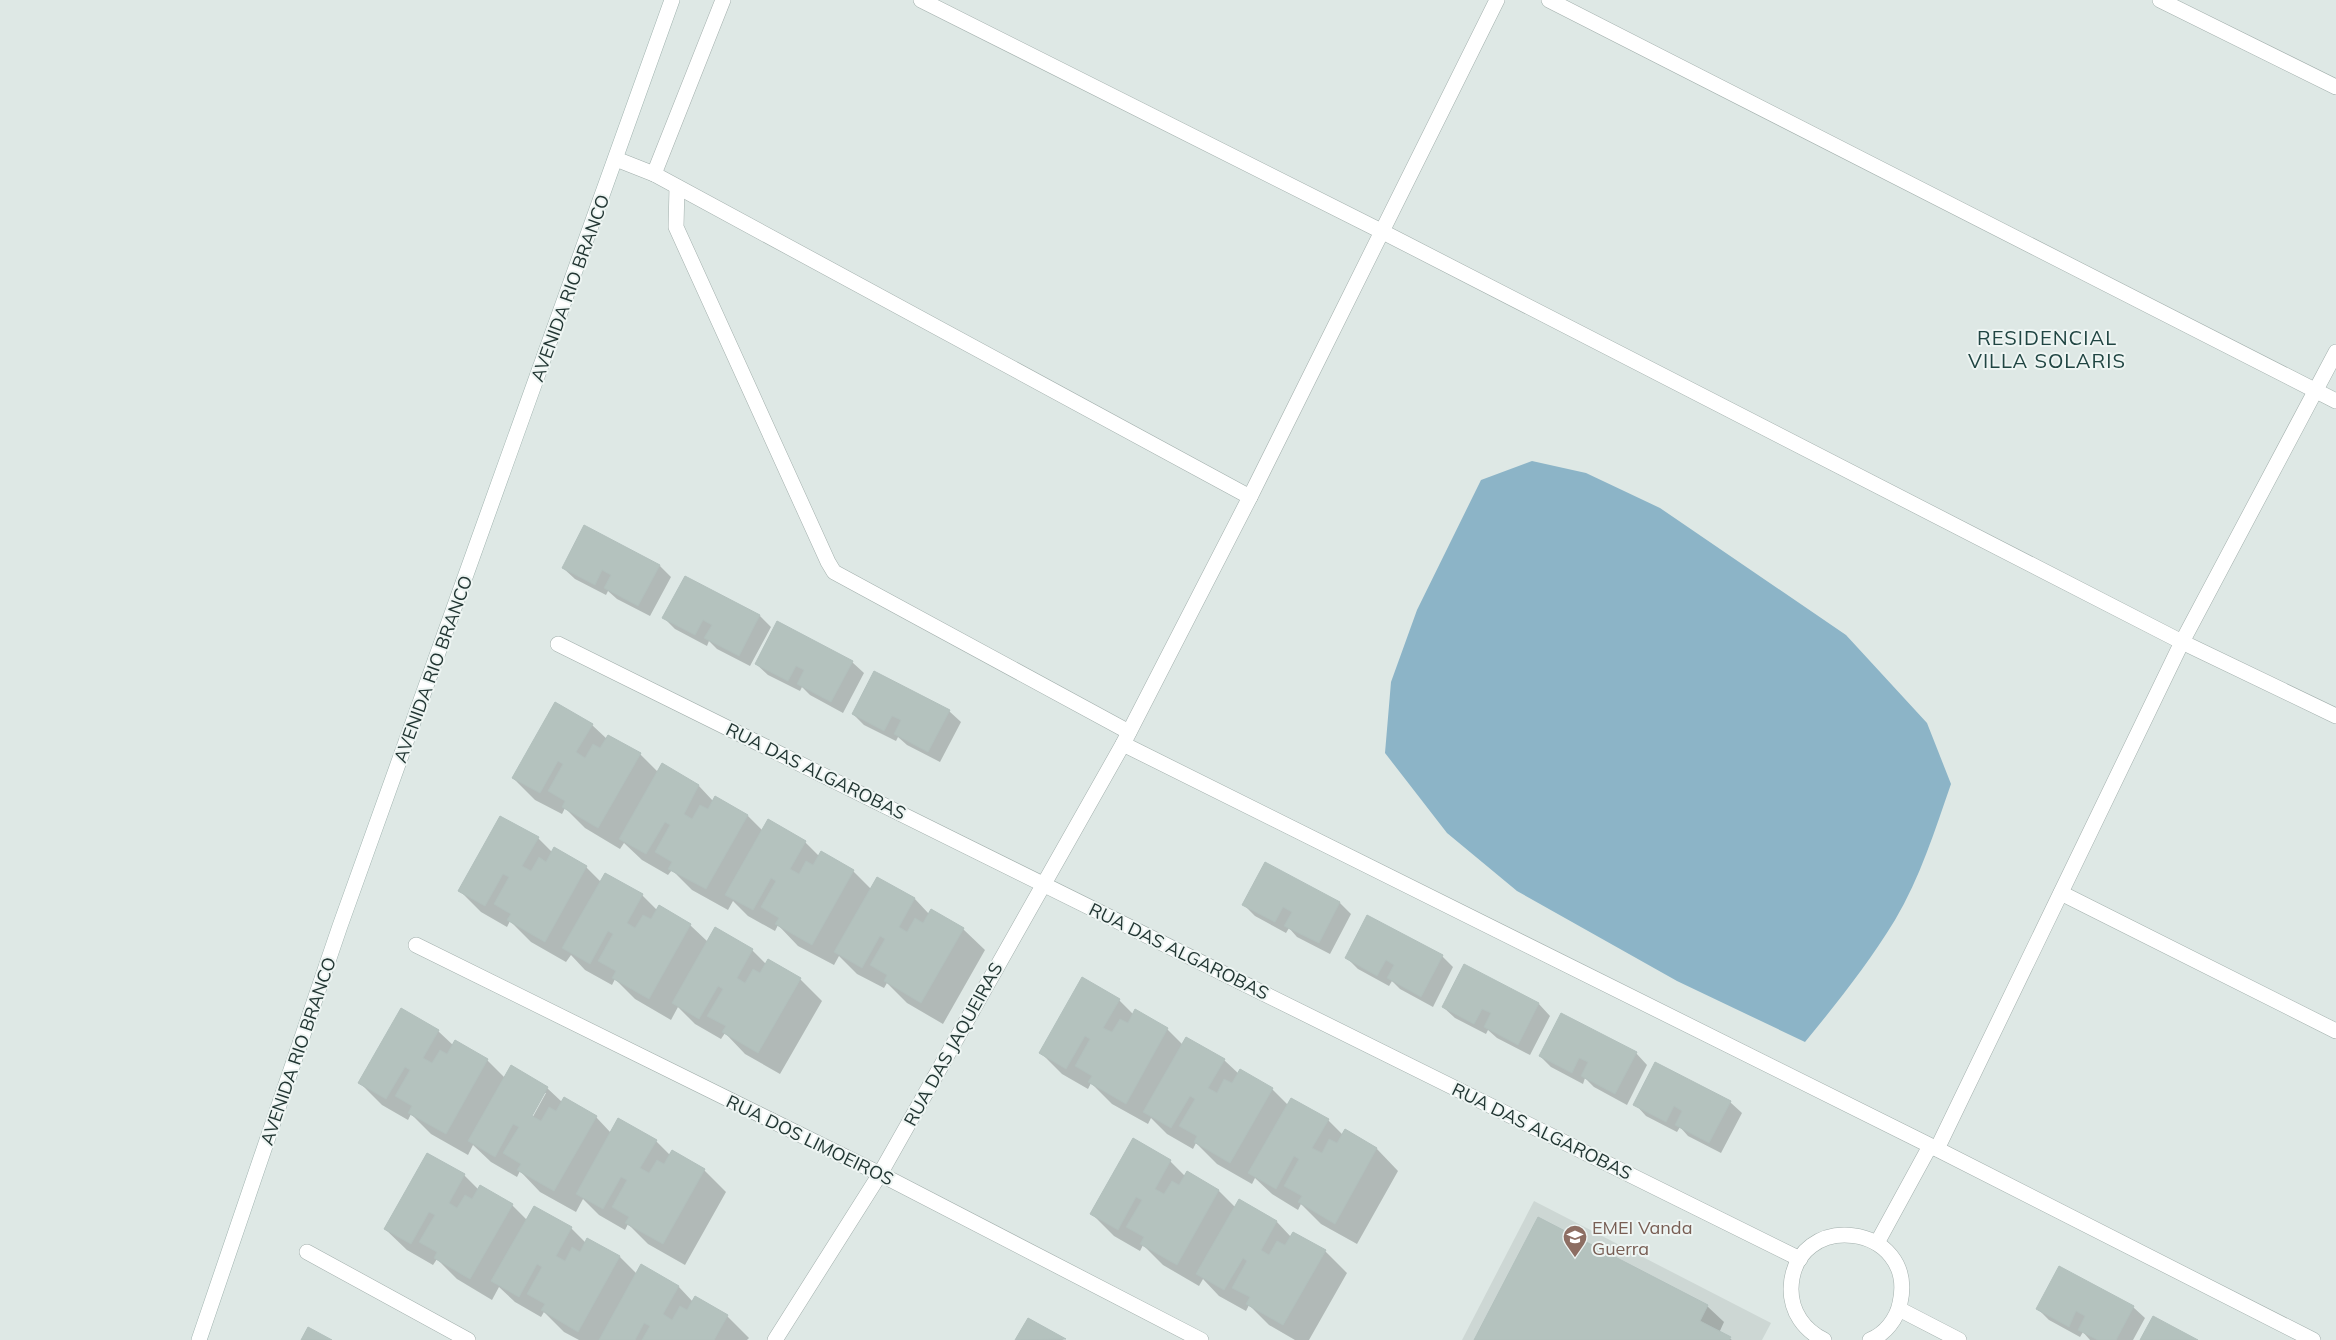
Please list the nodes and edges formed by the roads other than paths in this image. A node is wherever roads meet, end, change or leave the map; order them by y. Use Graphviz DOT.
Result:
graph roads {
  1 [pos="672,0"];
  2 [pos="724,0"];
  3 [pos="921,0"];
  4 [pos="1497,0"];
  5 [pos="1549,0"];
  6 [pos="2160,0"];
  7 [pos="2336,87"];
  8 [pos="616,159"];
  9 [pos="654,174"];
  10 [pos="677,187"];
  11 [pos="1381,231"];
  12 [pos="2336,352"];
  13 [pos="2316,391"];
  14 [pos="2336,401"];
  15 [pos="1250,498"];
  16 [pos="2182,642"];
  17 [pos="558,644"];
  18 [pos="2336,716"];
  19 [pos="1126,738"];
  20 [pos="1043,883"];
  21 [pos="2061,893"];
  22 [pos="416,944"];
  23 [pos="2336,1031"];
  24 [pos="1934,1148"];
  25 [pos="880,1174"];
  26 [pos="1877,1243"];
  27 [pos="307,1252"];
  28 [pos="1800,1259"];
  29 [pos="1899,1309"];
  30 [pos="1803,1334"];
  31 [pos="199,1340"];
  32 [pos="468,1340"];
  33 [pos="775,1340"];
  34 [pos="1201,1340"];
  35 [pos="1824,1340"];
  36 [pos="1870,1340"];
  37 [pos="1959,1340"];
  38 [pos="2313,1340"];
  1 -- 8 [label="street, AVENIDA RIO BRANCO"];
  2 -- 9 [label="street"];
  3 -- 11 [label="street"];
  4 -- 11 [label="street, RUA DAS JAQUEIRAS"];
  5 -- 13 [label="street"];
  6 -- 7 [label="street"];
  8 -- 9 [label="street"];
  8 -- 31 [label="street, AVENIDA RIO BRANCO"];
  9 -- 10 [label="street"];
  10 -- 15 [label="street"];
  10 -- 19 [label="street"];
  11 -- 15 [label="street, RUA DAS JAQUEIRAS"];
  11 -- 16 [label="street"];
  12 -- 13 [label="street"];
  13 -- 14 [label="street"];
  13 -- 16 [label="street"];
  15 -- 19 [label="street, RUA DAS JAQUEIRAS"];
  16 -- 18 [label="street"];
  16 -- 21 [label="street"];
  17 -- 20 [label="street, RUA DAS ALGAROBAS"];
  19 -- 20 [label="street, RUA DAS JAQUEIRAS"];
  19 -- 24 [label="street"];
  20 -- 25 [label="street, RUA DAS JAQUEIRAS"];
  20 -- 28 [label="street, RUA DAS ALGAROBAS"];
  21 -- 23 [label="street"];
  21 -- 24 [label="street"];
  22 -- 25 [label="street, RUA DOS LIMOEIROS"];
  24 -- 26 [label="street"];
  24 -- 38 [label="street"];
  25 -- 33 [label="street, RUA DAS JAQUEIRAS"];
  25 -- 34 [label="street, RUA DOS LIMOEIROS"];
  26 -- 28 [label="street"];
  26 -- 29 [label="street"];
  27 -- 32 [label="street"];
  28 -- 30 [label="street"];
  29 -- 36 [label="street"];
  29 -- 37 [label="street"];
  30 -- 35 [label="street"];
}
